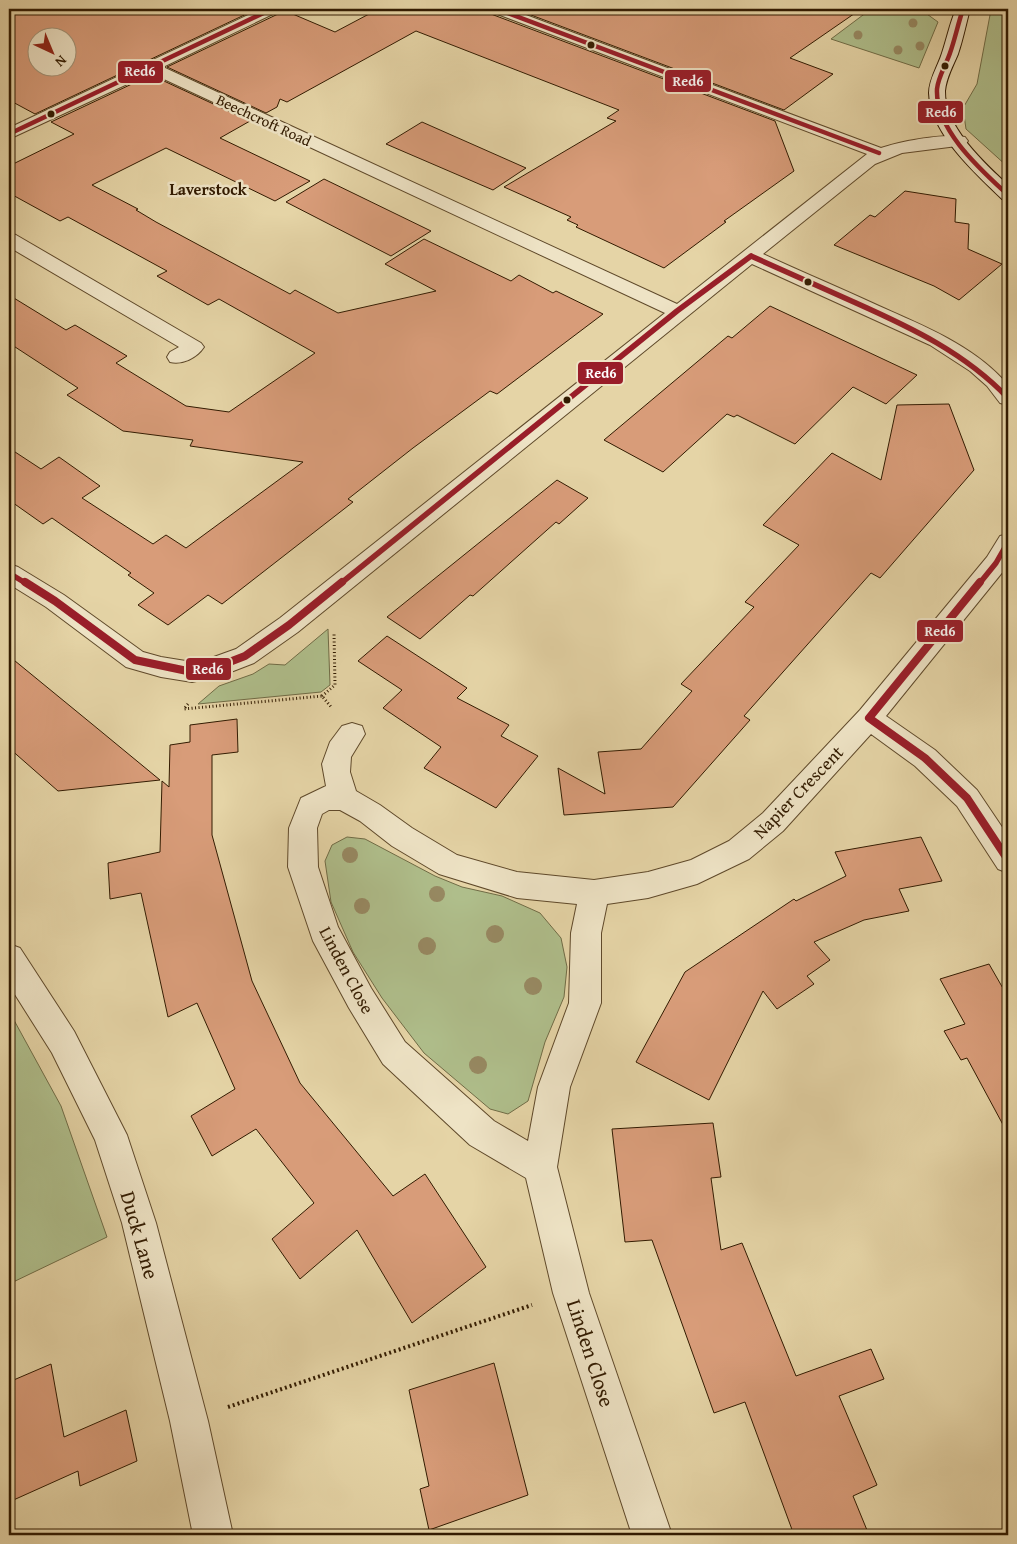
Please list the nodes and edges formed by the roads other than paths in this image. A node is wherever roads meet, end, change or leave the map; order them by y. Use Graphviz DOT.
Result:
graph roads {
  1 [pos="272,9"];
  2 [pos="497,9"];
  3 [pos="963,9"];
  4 [pos="151,68"];
  5 [pos="9,134"];
  6 [pos="959,141"];
  7 [pos="879,153"];
  8 [pos="1008,195"];
  9 [pos="9,239"];
  10 [pos="751,256"];
  11 [pos="677,311"];
  12 [pos="211,336"];
  13 [pos="1008,398"];
  14 [pos="1008,542"];
  15 [pos="9,573"];
  16 [pos="869,718"];
  17 [pos="352,734"];
  18 [pos="344,798"];
  19 [pos="1008,860"];
  20 [pos="594,894"];
  21 [pos="9,958"];
  22 [pos="540,1167"];
  23 [pos="213,1535"];
  24 [pos="652,1535"];
  1 -- 4 [label="street"];
  2 -- 7 [label="street"];
  3 -- 6 [label="street"];
  4 -- 5 [label="street"];
  4 -- 11 [label="street, Beechcroft Road"];
  6 -- 7 [label="street"];
  6 -- 8 [label="street"];
  7 -- 10 [label="street"];
  9 -- 12 [label="street"];
  10 -- 11 [label="street"];
  10 -- 13 [label="street"];
  11 -- 15 [label="street"];
  14 -- 16 [label="street, Napier Crescent"];
  16 -- 19 [label="street"];
  16 -- 20 [label="street, Napier Crescent"];
  17 -- 18 [label="street"];
  18 -- 20 [label="street, Napier Crescent"];
  18 -- 22 [label="street, Linden Close"];
  20 -- 22 [label="street, Linden Close"];
  21 -- 23 [label="street, Duck Lane"];
  22 -- 24 [label="street, Linden Close"];
}
